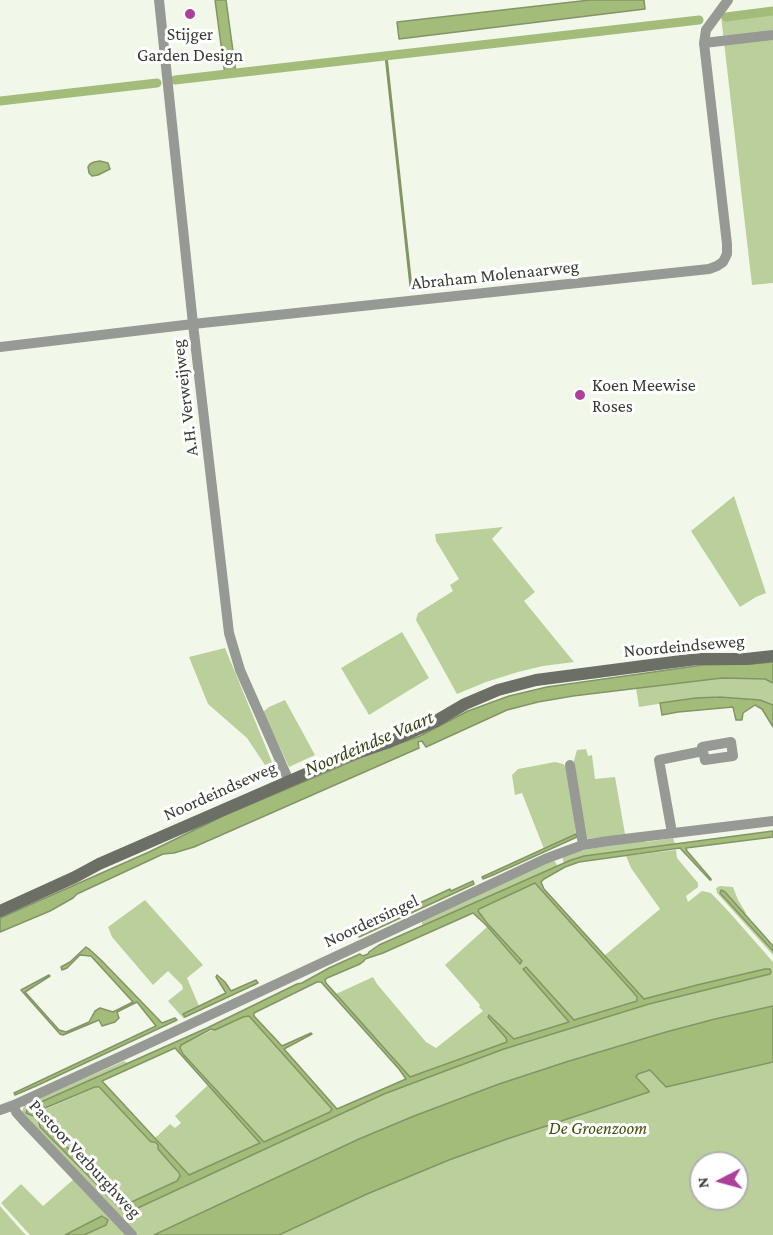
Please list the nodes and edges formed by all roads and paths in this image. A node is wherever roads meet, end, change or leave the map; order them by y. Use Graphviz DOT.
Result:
graph roads {
  1 [pos="159,0"];
  2 [pos="728,0"];
  3 [pos="773,35"];
  4 [pos="704,43"];
  5 [pos="193,324"];
  6 [pos="0,347"];
  7 [pos="773,656"];
  8 [pos="703,751"];
  9 [pos="570,765"];
  10 [pos="289,781"];
  11 [pos="773,822"];
  12 [pos="672,833"];
  13 [pos="583,845"];
  14 [pos="0,911"];
  15 [pos="4,1105"];
  16 [pos="132,1235"];
  1 -- 5 [label="street, A.H. Verweijweg"];
  2 -- 4 [label="street"];
  3 -- 4 [label="street"];
  4 -- 5 [label="street, Abraham Molenaarweg"];
  5 -- 6 [label="street, Abraham Molenaarweg"];
  5 -- 10 [label="street, A.H. Verweijweg"];
  7 -- 10 [label="street, Noordeindseweg"];
  8 -- 12 [label="street"];
  9 -- 13 [label="street"];
  10 -- 14 [label="street, Noordeindseweg"];
  11 -- 12 [label="street, Noordersingel"];
  12 -- 13 [label="street, Noordersingel"];
  13 -- 15 [label="street, Noordersingel"];
  15 -- 16 [label="street, Pastoor Verburghweg"];
}
